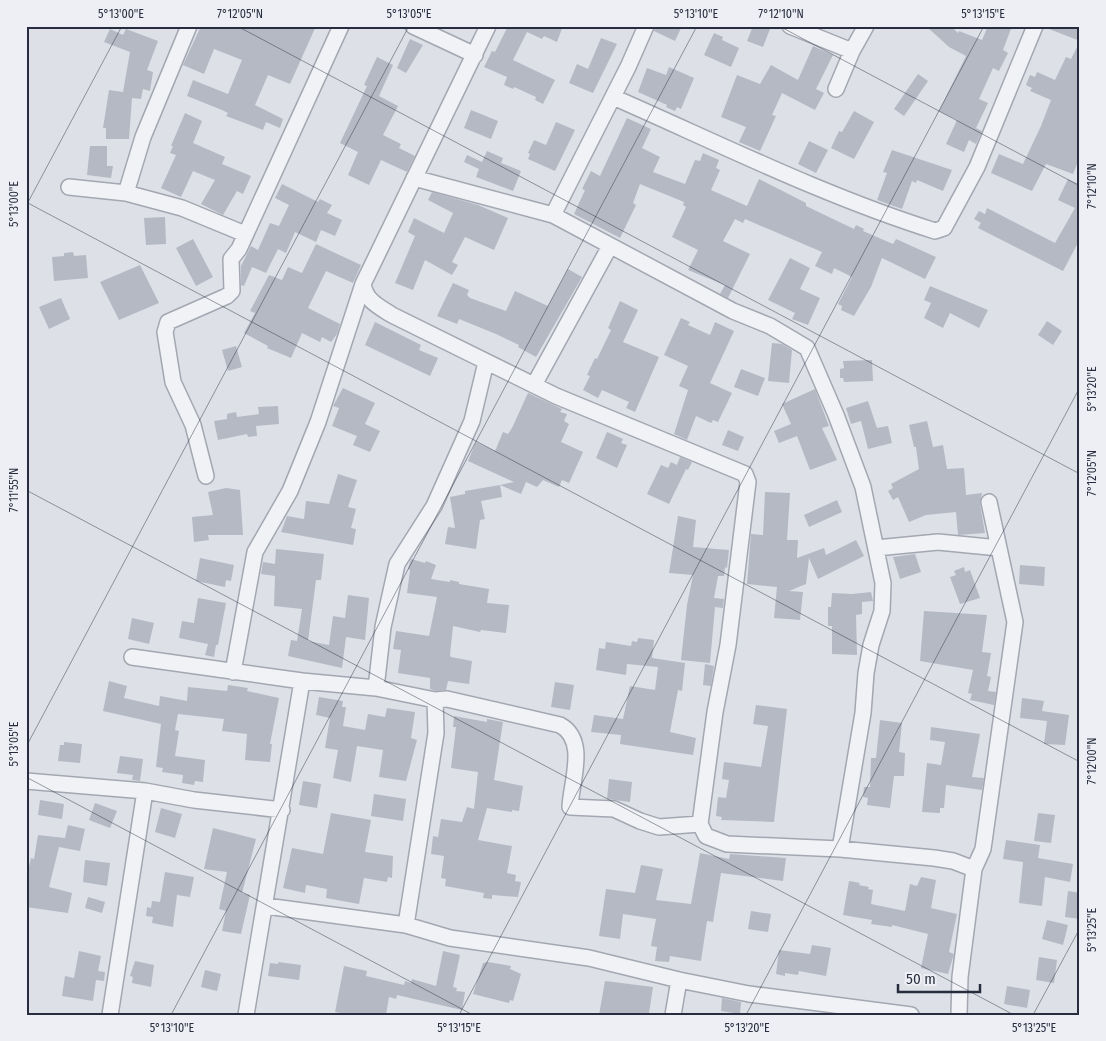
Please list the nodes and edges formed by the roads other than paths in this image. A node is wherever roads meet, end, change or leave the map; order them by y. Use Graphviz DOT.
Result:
graph roads {
  1 [pos="189,26"];
  2 [pos="341,26"];
  3 [pos="413,26"];
  4 [pos="488,26"];
  5 [pos="646,26"];
  6 [pos="790,26"];
  7 [pos="866,26"];
  8 [pos="1035,26"];
  9 [pos="852,51"];
  10 [pos="475,55"];
  11 [pos="836,89"];
  12 [pos="613,96"];
  13 [pos="414,178"];
  14 [pos="69,187"];
  15 [pos="126,193"];
  16 [pos="554,215"];
  17 [pos="245,234"];
  18 [pos="610,246"];
  19 [pos="363,284"];
  20 [pos="486,362"];
  21 [pos="534,385"];
  22 [pos="206,476"];
  23 [pos="989,502"];
  24 [pos="876,548"];
  25 [pos="1000,548"];
  26 [pos="132,657"];
  27 [pos="233,672"];
  28 [pos="302,681"];
  29 [pos="376,688"];
  30 [pos="435,700"];
  31 [pos="26,781"];
  32 [pos="145,791"];
  33 [pos="282,810"];
  34 [pos="700,824"];
  35 [pos="840,849"];
  36 [pos="974,869"];
  37 [pos="266,906"];
  38 [pos="406,925"];
  39 [pos="679,980"];
  40 [pos="806,1009"];
  41 [pos="110,1015"];
  42 [pos="246,1015"];
  43 [pos="673,1015"];
  44 [pos="911,1015"];
  45 [pos="959,1015"];
  1 -- 15 [label="street"];
  2 -- 17 [label="street"];
  3 -- 10 [label="street"];
  4 -- 10 [label="street"];
  5 -- 12 [label="street"];
  6 -- 9 [label="street"];
  7 -- 9 [label="street"];
  8 -- 12 [label="street"];
  9 -- 11 [label="street"];
  10 -- 13 [label="street"];
  12 -- 16 [label="street"];
  13 -- 16 [label="street"];
  13 -- 19 [label="street"];
  14 -- 15 [label="street"];
  15 -- 17 [label="street"];
  16 -- 18 [label="street"];
  17 -- 22 [label="street"];
  18 -- 21 [label="street"];
  18 -- 24 [label="street"];
  19 -- 20 [label="street"];
  19 -- 27 [label="street"];
  20 -- 21 [label="street"];
  20 -- 29 [label="street"];
  21 -- 34 [label="street"];
  23 -- 25 [label="street"];
  24 -- 25 [label="street"];
  24 -- 35 [label="street"];
  25 -- 36 [label="street"];
  26 -- 27 [label="street"];
  27 -- 28 [label="street"];
  28 -- 29 [label="street"];
  28 -- 33 [label="street"];
  29 -- 30 [label="street"];
  30 -- 34 [label="street"];
  30 -- 38 [label="street"];
  31 -- 32 [label="street"];
  32 -- 33 [label="street"];
  32 -- 41 [label="street"];
  33 -- 37 [label="street"];
  34 -- 35 [label="street"];
  35 -- 36 [label="street"];
  36 -- 45 [label="street"];
  37 -- 38 [label="street"];
  37 -- 42 [label="street"];
  38 -- 39 [label="street"];
  39 -- 40 [label="street"];
  39 -- 43 [label="street"];
  40 -- 44 [label="street"];
}
